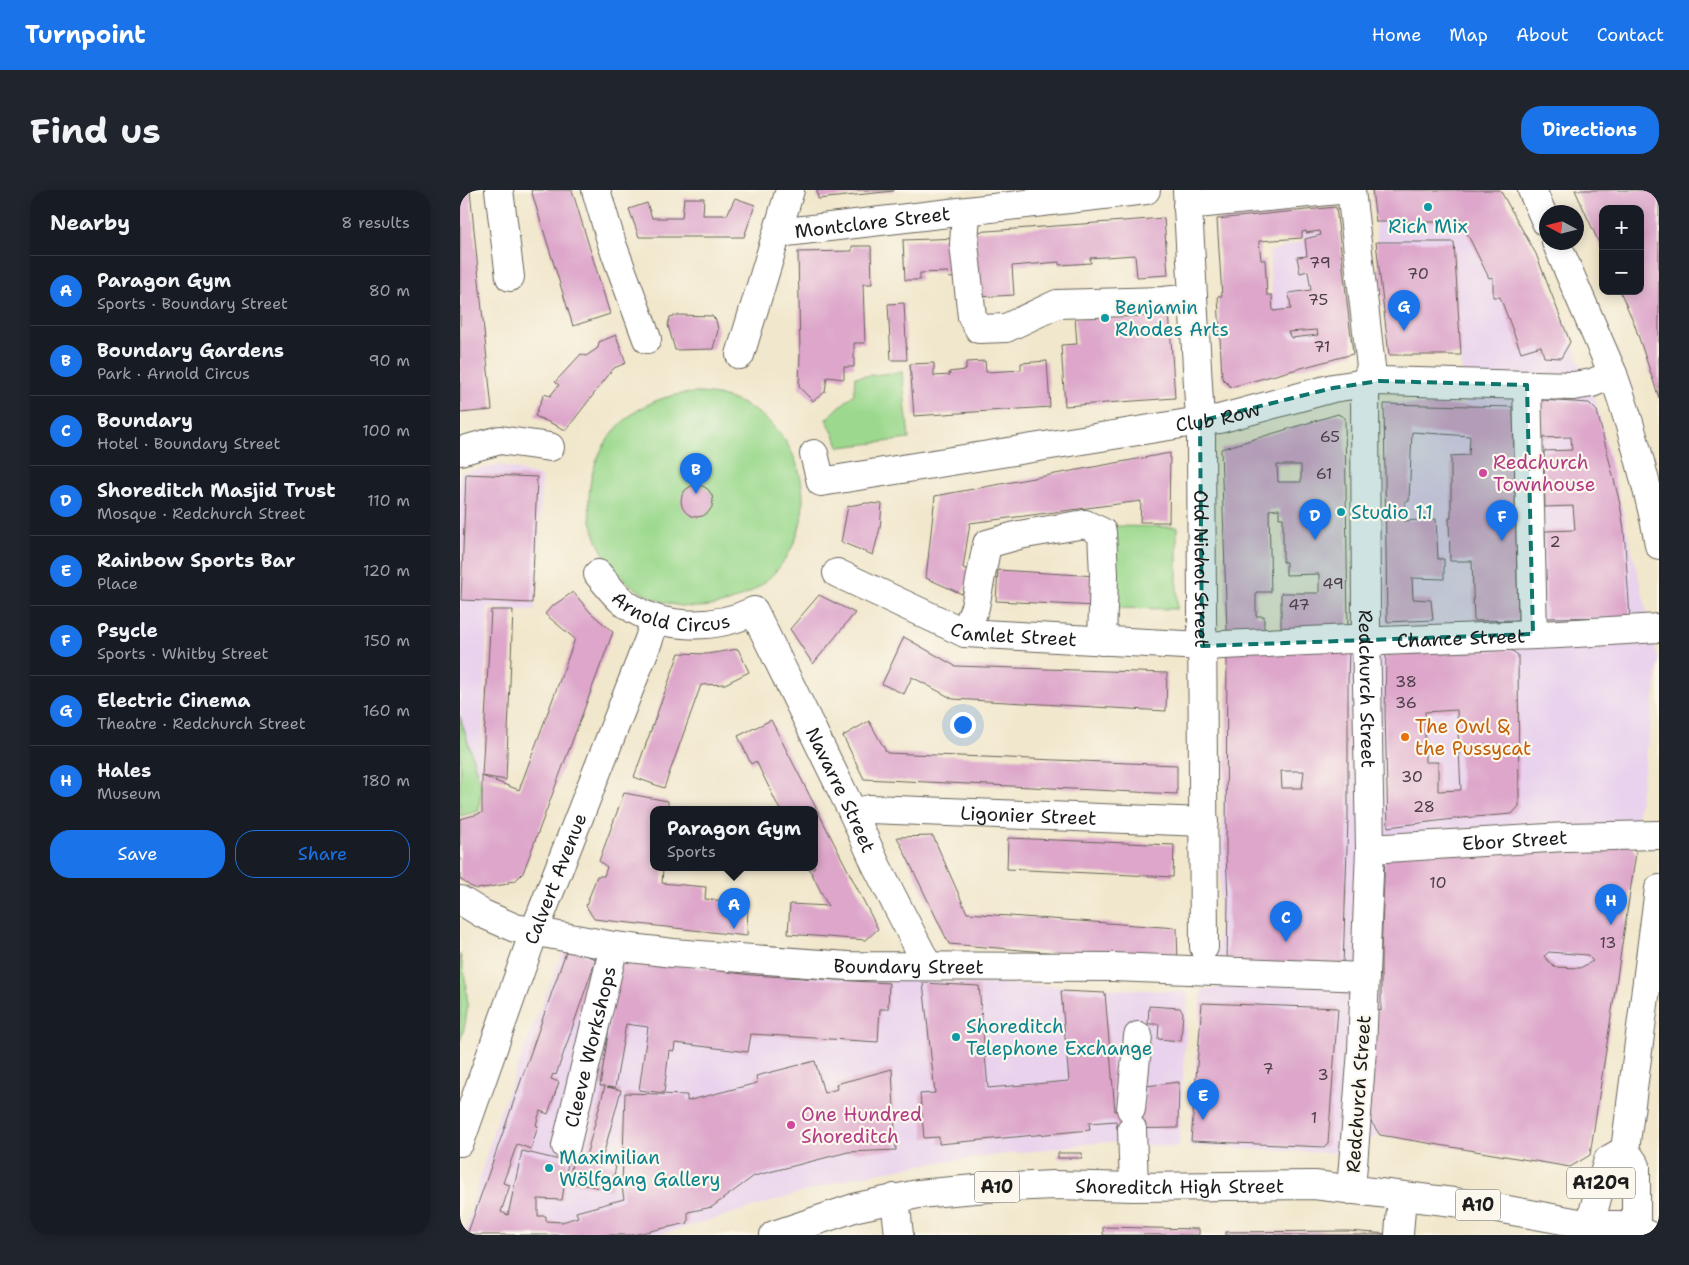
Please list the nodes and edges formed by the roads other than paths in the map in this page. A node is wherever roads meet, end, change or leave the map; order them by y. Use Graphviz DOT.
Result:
graph roads {
  1 [pos="499,190"];
  2 [pos="596,190"];
  3 [pos="790,190"];
  4 [pos="1146,190"];
  5 [pos="1338,190"];
  6 [pos="1351,190"];
  7 [pos="1532,190"];
  8 [pos="1187,197"];
  9 [pos="1539,206"];
  10 [pos="966,212"];
  11 [pos="778,233"];
  12 [pos="1559,250"];
  13 [pos="510,277"];
  14 [pos="1193,298"];
  15 [pos="646,339"];
  16 [pos="740,355"];
  17 [pos="1613,374"];
  18 [pos="1365,384"];
  19 [pos="1527,385"];
  20 [pos="1200,421"];
  21 [pos="550,448"];
  22 [pos="460,451"];
  23 [pos="814,454"];
  24 [pos="1658,534"];
  25 [pos="837,573"];
  26 [pos="598,574"];
  27 [pos="754,611"];
  28 [pos="655,619"];
  29 [pos="1659,628"];
  30 [pos="965,632"];
  31 [pos="1533,634"];
  32 [pos="1366,640"];
  33 [pos="1102,641"];
  34 [pos="1202,646"];
  35 [pos="853,813"];
  36 [pos="1204,822"];
  37 [pos="1659,835"];
  38 [pos="1370,849"];
  39 [pos="1659,889"];
  40 [pos="460,900"];
  41 [pos="534,932"];
  42 [pos="614,946"];
  43 [pos="1204,947"];
  44 [pos="928,966"];
  45 [pos="1365,977"];
  46 [pos="1138,1036"];
  47 [pos="460,1142"];
  48 [pos="566,1146"];
  49 [pos="1625,1150"];
  50 [pos="1134,1187"];
  51 [pos="1351,1190"];
  52 [pos="1402,1196"];
  53 [pos="895,1198"];
  54 [pos="1549,1227"];
  55 [pos="1593,1230"];
  56 [pos="1642,1233"];
  57 [pos="1399,1234"];
  58 [pos="774,1235"];
  59 [pos="899,1235"];
  1 -- 13 [label="main road"];
  2 -- 15 [label="main road"];
  3 -- 11 [label="main road"];
  4 -- 10 [label="main road, Montclare Street"];
  5 -- 8 [label="main road"];
  6 -- 18 [label="main road, Redchurch Street"];
  7 -- 9 [label="main road"];
  8 -- 14 [label="main road, Old Nichol Street"];
  10 -- 11 [label="main road, Montclare Street"];
  10 -- 14 [label="main road"];
  11 -- 16 [label="main road"];
  12 -- 17 [label="main road"];
  14 -- 20 [label="main road, Old Nichol Street"];
  17 -- 19 [label="main road, Club Row"];
  17 -- 24 [label="main road"];
  18 -- 19 [label="main road, Club Row"];
  18 -- 20 [label="main road, Club Row"];
  18 -- 32 [label="main road, Redchurch Street"];
  19 -- 31 [label="main road"];
  20 -- 23 [label="main road, Club Row"];
  20 -- 34 [label="main road, Old Nichol Street"];
  21 -- 22 [label="main road"];
  25 -- 30 [label="main road, Camlet Street"];
  26 -- 28 [label="main road, Arnold Circus"];
  27 -- 28 [label="main road, Arnold Circus"];
  27 -- 35 [label="main road, Navarre Street"];
  28 -- 41 [label="main road, Calvert Avenue"];
  29 -- 31 [label="main road, Chance Street"];
  30 -- 33 [label="main road, Camlet Street"];
  30 -- 33 [label="main road"];
  31 -- 32 [label="main road, Chance Street"];
  32 -- 34 [label="main road, Chance Street"];
  32 -- 38 [label="main road, Redchurch Street"];
  33 -- 34 [label="main road, Camlet Street"];
  34 -- 36 [label="main road, Old Nichol Street"];
  35 -- 36 [label="main road, Ligonier Street"];
  35 -- 44 [label="main road, Navarre Street"];
  36 -- 43 [label="main road, Old Nichol Street"];
  37 -- 38 [label="main road, Ebor Street"];
  38 -- 45 [label="main road, Redchurch Street"];
  39 -- 49 [label="main road, A1209"];
  40 -- 41 [label="main road, Boundary Street"];
  41 -- 42 [label="main road, Boundary Street"];
  41 -- 47 [label="main road, Calvert Avenue"];
  42 -- 44 [label="main road, Boundary Street"];
  42 -- 48 [label="main road, Cleeve Workshops"];
  44 -- 45 [label="main road, Boundary Street"];
  45 -- 51 [label="main road, Redchurch Street"];
  46 -- 50 [label="main road"];
  49 -- 55 [label="main road, A1209"];
  49 -- 56 [label="main road, A1209"];
  50 -- 51 [label="main road, Shoreditch High Street / A10"];
  50 -- 53 [label="main road, Shoreditch High Street / A10"];
  51 -- 52 [label="main road, Shoreditch High Street / A10"];
  52 -- 54 [label="main road, Shoreditch High Street / A10"];
  52 -- 57 [label="main road"];
  53 -- 58 [label="main road, Shoreditch High Street / A10"];
  53 -- 59 [label="main road"];
  54 -- 55 [label="main road, Shoreditch High Street / A10"];
  55 -- 56 [label="main road, Shoreditch High Street / A10"];
}
